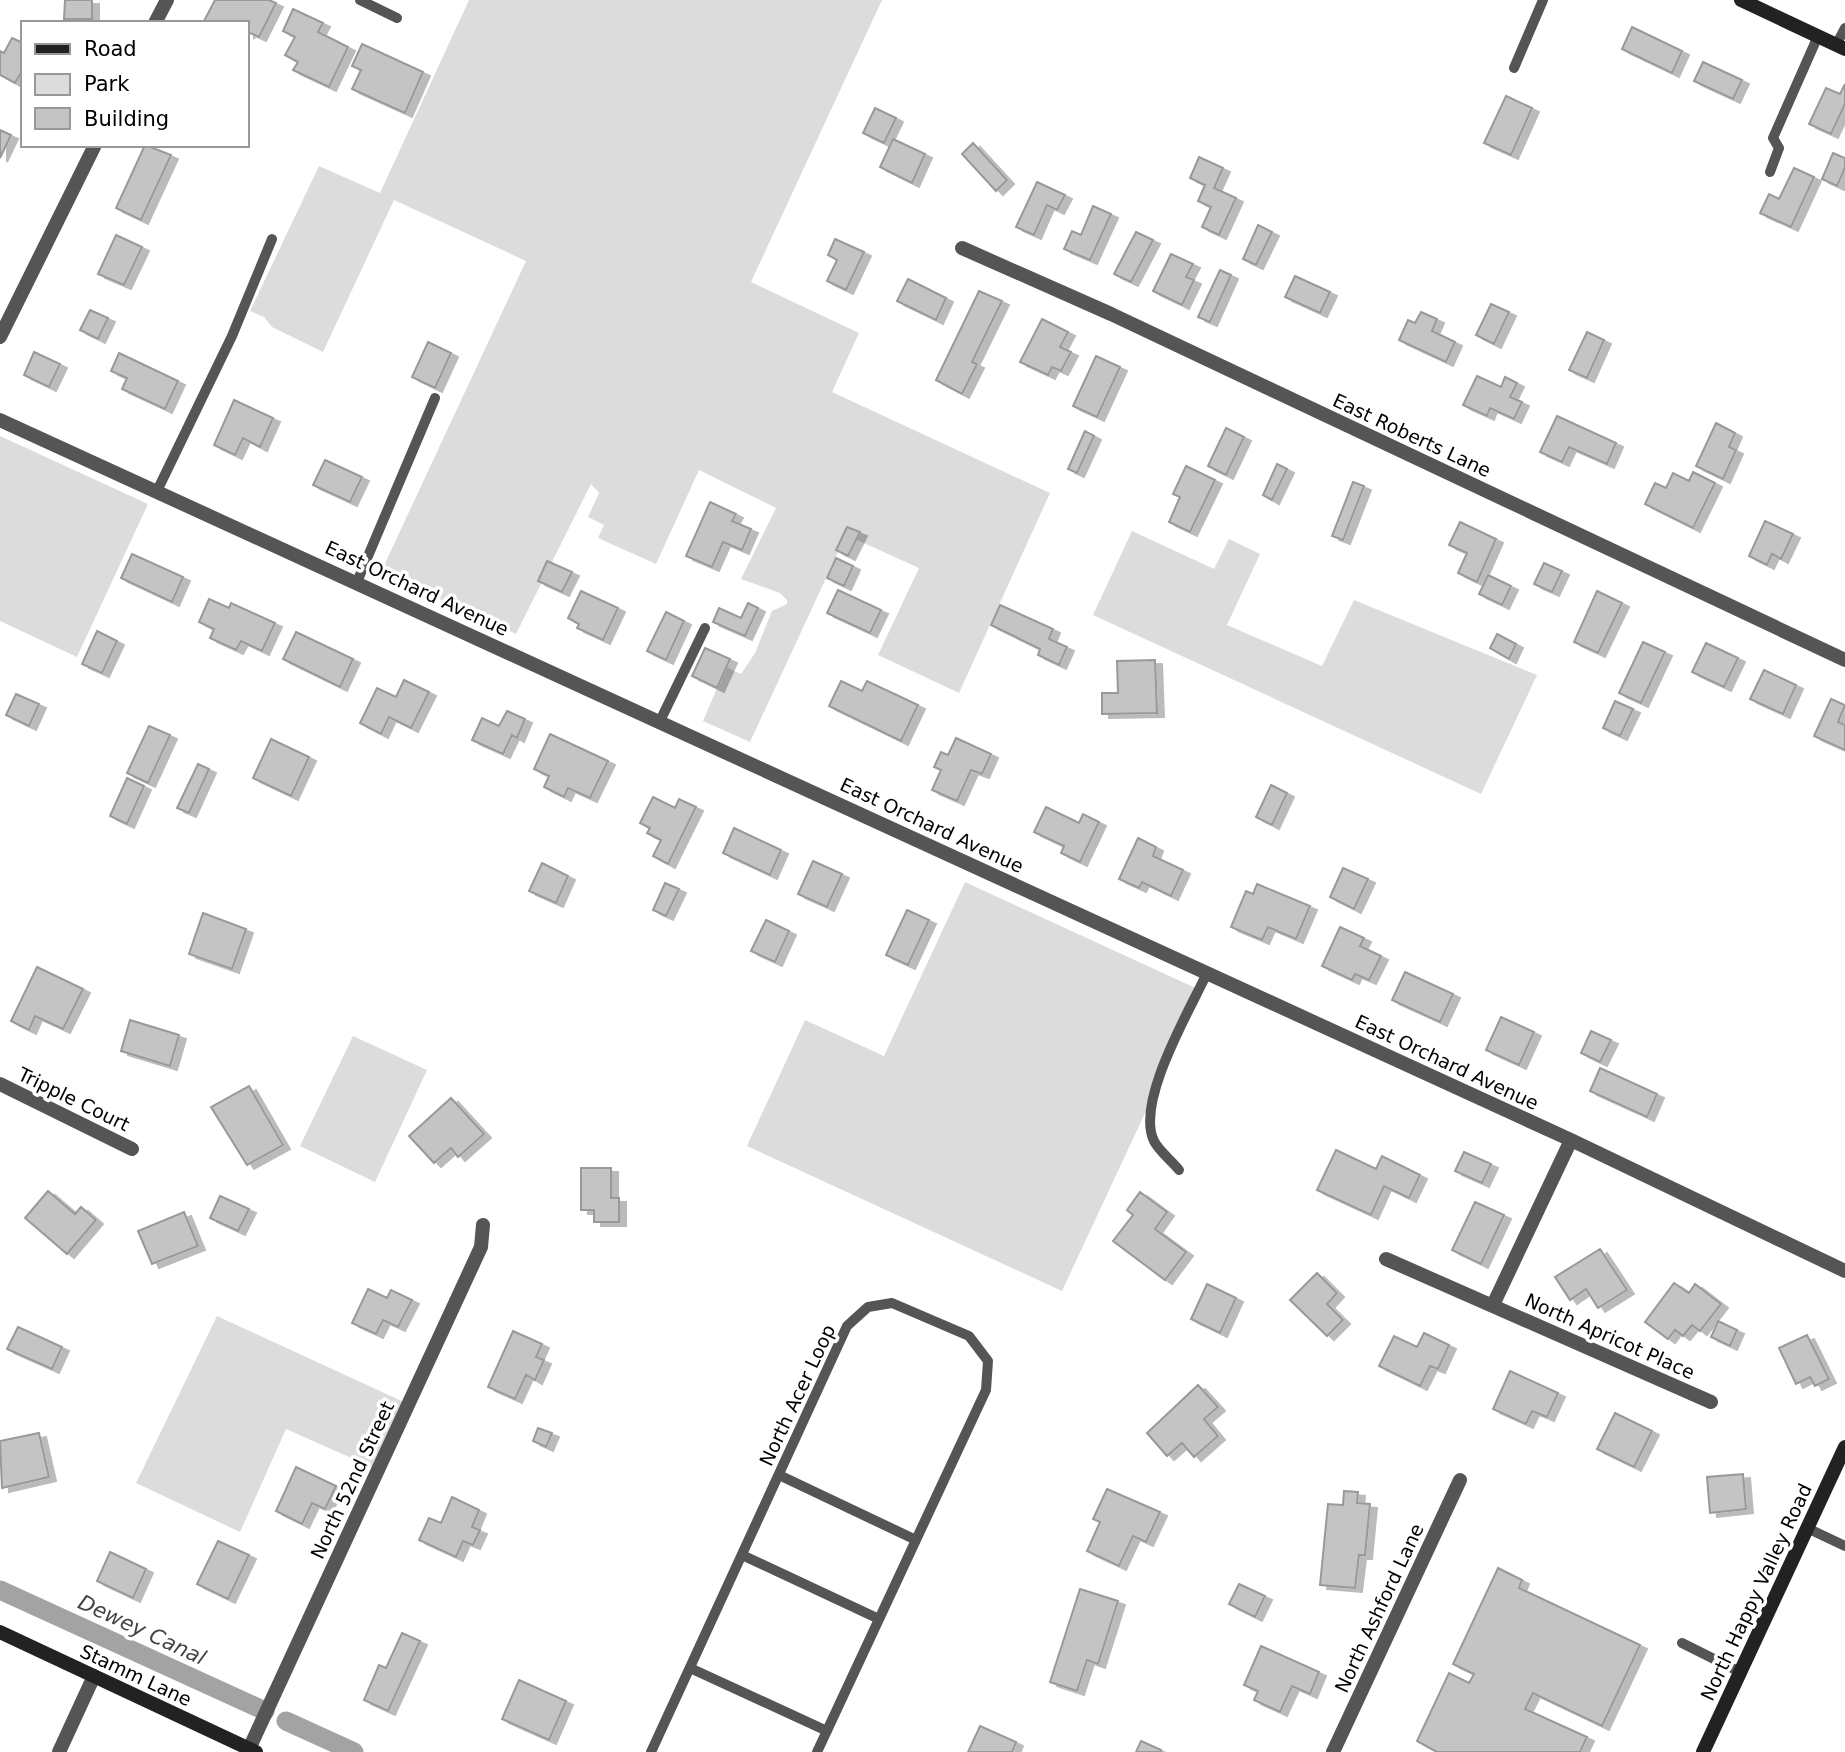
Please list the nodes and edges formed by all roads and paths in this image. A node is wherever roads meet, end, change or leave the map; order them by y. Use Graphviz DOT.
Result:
graph roads {
  1 [pos="167,0"];
  2 [pos="360,0"];
  3 [pos="1543,0"];
  4 [pos="1741,0"];
  5 [pos="397,18"];
  6 [pos="156,21"];
  7 [pos="1845,28"];
  8 [pos="1818,36"];
  9 [pos="1841,47"];
  10 [pos="1514,68"];
  11 [pos="94,147"];
  12 [pos="1770,172"];
  13 [pos="272,239"];
  14 [pos="962,248"];
  15 [pos="0,337"];
  16 [pos="435,398"];
  17 [pos="0,420"];
  18 [pos="157,491"];
  19 [pos="358,582"];
  20 [pos="705,628"];
  21 [pos="1845,660"];
  22 [pos="660,721"];
  23 [pos="1207,973"];
  24 [pos="0,1084"];
  25 [pos="1571,1140"];
  26 [pos="132,1149"];
  27 [pos="1179,1170"];
  28 [pos="483,1225"];
  29 [pos="1386,1259"];
  30 [pos="1845,1271"];
  31 [pos="1493,1305"];
  32 [pos="1712,1402"];
  33 [pos="1845,1447"];
  34 [pos="779,1475"];
  35 [pos="1460,1480"];
  36 [pos="1807,1528"];
  37 [pos="916,1540"];
  38 [pos="1845,1546"];
  39 [pos="742,1555"];
  40 [pos="879,1619"];
  41 [pos="0,1632"];
  42 [pos="1682,1643"];
  43 [pos="690,1668"];
  44 [pos="1740,1672"];
  45 [pos="94,1676"];
  46 [pos="827,1731"];
  47 [pos="253,1750"];
  48 [pos="59,1752"];
  49 [pos="652,1752"];
  50 [pos="817,1752"];
  51 [pos="1333,1752"];
  52 [pos="1703,1752"];
  1 -- 6 [label="street"];
  2 -- 5 [label="lane"];
  3 -- 10 [label="lane"];
  4 -- 8 [label="street"];
  7 -- 9 [label="lane"];
  8 -- 9 [label="street"];
  8 -- 12 [label="lane"];
  11 -- 15 [label="street"];
  13 -- 18 [label="lane"];
  14 -- 21 [label="street, East Roberts Lane"];
  16 -- 19 [label="lane"];
  17 -- 18 [label="street, East Orchard Avenue"];
  18 -- 19 [label="street, East Orchard Avenue"];
  19 -- 22 [label="street, East Orchard Avenue"];
  20 -- 22 [label="lane"];
  22 -- 23 [label="street, East Orchard Avenue"];
  23 -- 25 [label="street, East Orchard Avenue"];
  23 -- 27 [label="lane"];
  24 -- 26 [label="street, Tripple Court"];
  25 -- 30 [label="street, East Orchard Avenue"];
  25 -- 31 [label="street, North Apricot Place"];
  28 -- 47 [label="street, North 52nd Street"];
  29 -- 31 [label="street, North Apricot Place"];
  31 -- 32 [label="street, North Apricot Place"];
  33 -- 36 [label="street, North Happy Valley Road"];
  34 -- 37 [label="lane"];
  34 -- 37 [label="lane, North Acer Loop"];
  34 -- 39 [label="lane, North Acer Loop"];
  35 -- 51 [label="street, North Ashford Lane"];
  36 -- 38 [label="lane"];
  36 -- 44 [label="street, North Happy Valley Road"];
  37 -- 40 [label="lane, North Acer Loop"];
  39 -- 40 [label="lane"];
  39 -- 43 [label="lane, North Acer Loop"];
  40 -- 46 [label="lane, North Acer Loop"];
  41 -- 45 [label="street, Stamm Lane"];
  42 -- 44 [label="lane"];
  43 -- 46 [label="lane"];
  43 -- 49 [label="lane, North Acer Loop"];
  44 -- 52 [label="street, North Happy Valley Road"];
  45 -- 47 [label="street, Stamm Lane"];
  45 -- 48 [label="street"];
  46 -- 50 [label="lane, North Acer Loop"];
}
